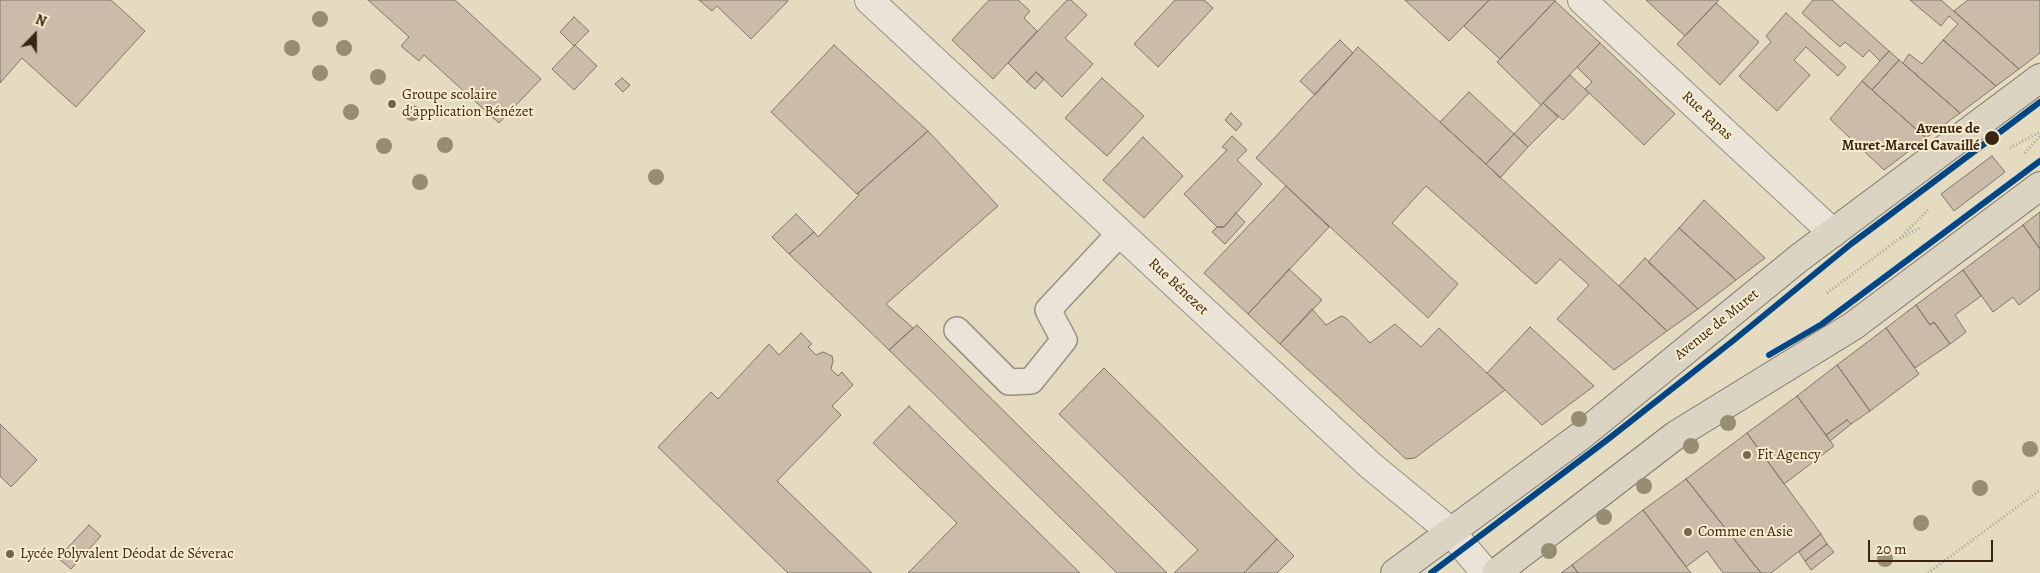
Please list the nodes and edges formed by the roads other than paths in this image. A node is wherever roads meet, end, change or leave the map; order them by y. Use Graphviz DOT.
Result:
graph roads {
  1 [pos="869,0"];
  2 [pos="1582,0"];
  3 [pos="2040,78"];
  4 [pos="2040,186"];
  5 [pos="1120,233"];
  6 [pos="1833,233"];
  7 [pos="956,330"];
  8 [pos="1450,531"];
  9 [pos="1395,573"];
  10 [pos="1486,573"];
  11 [pos="1496,573"];
  1 -- 5 [label="street, Rue Bénezet"];
  2 -- 6 [label="street, Rue Rapas"];
  3 -- 6 [label="main road, Avenue de Muret"];
  4 -- 11 [label="main road"];
  5 -- 7 [label="lane"];
  5 -- 8 [label="street, Rue Bénezet"];
  6 -- 8 [label="main road, Avenue de Muret"];
  8 -- 9 [label="main road, Avenue de Muret"];
  8 -- 10 [label="street, Rue Bénezet"];
}
